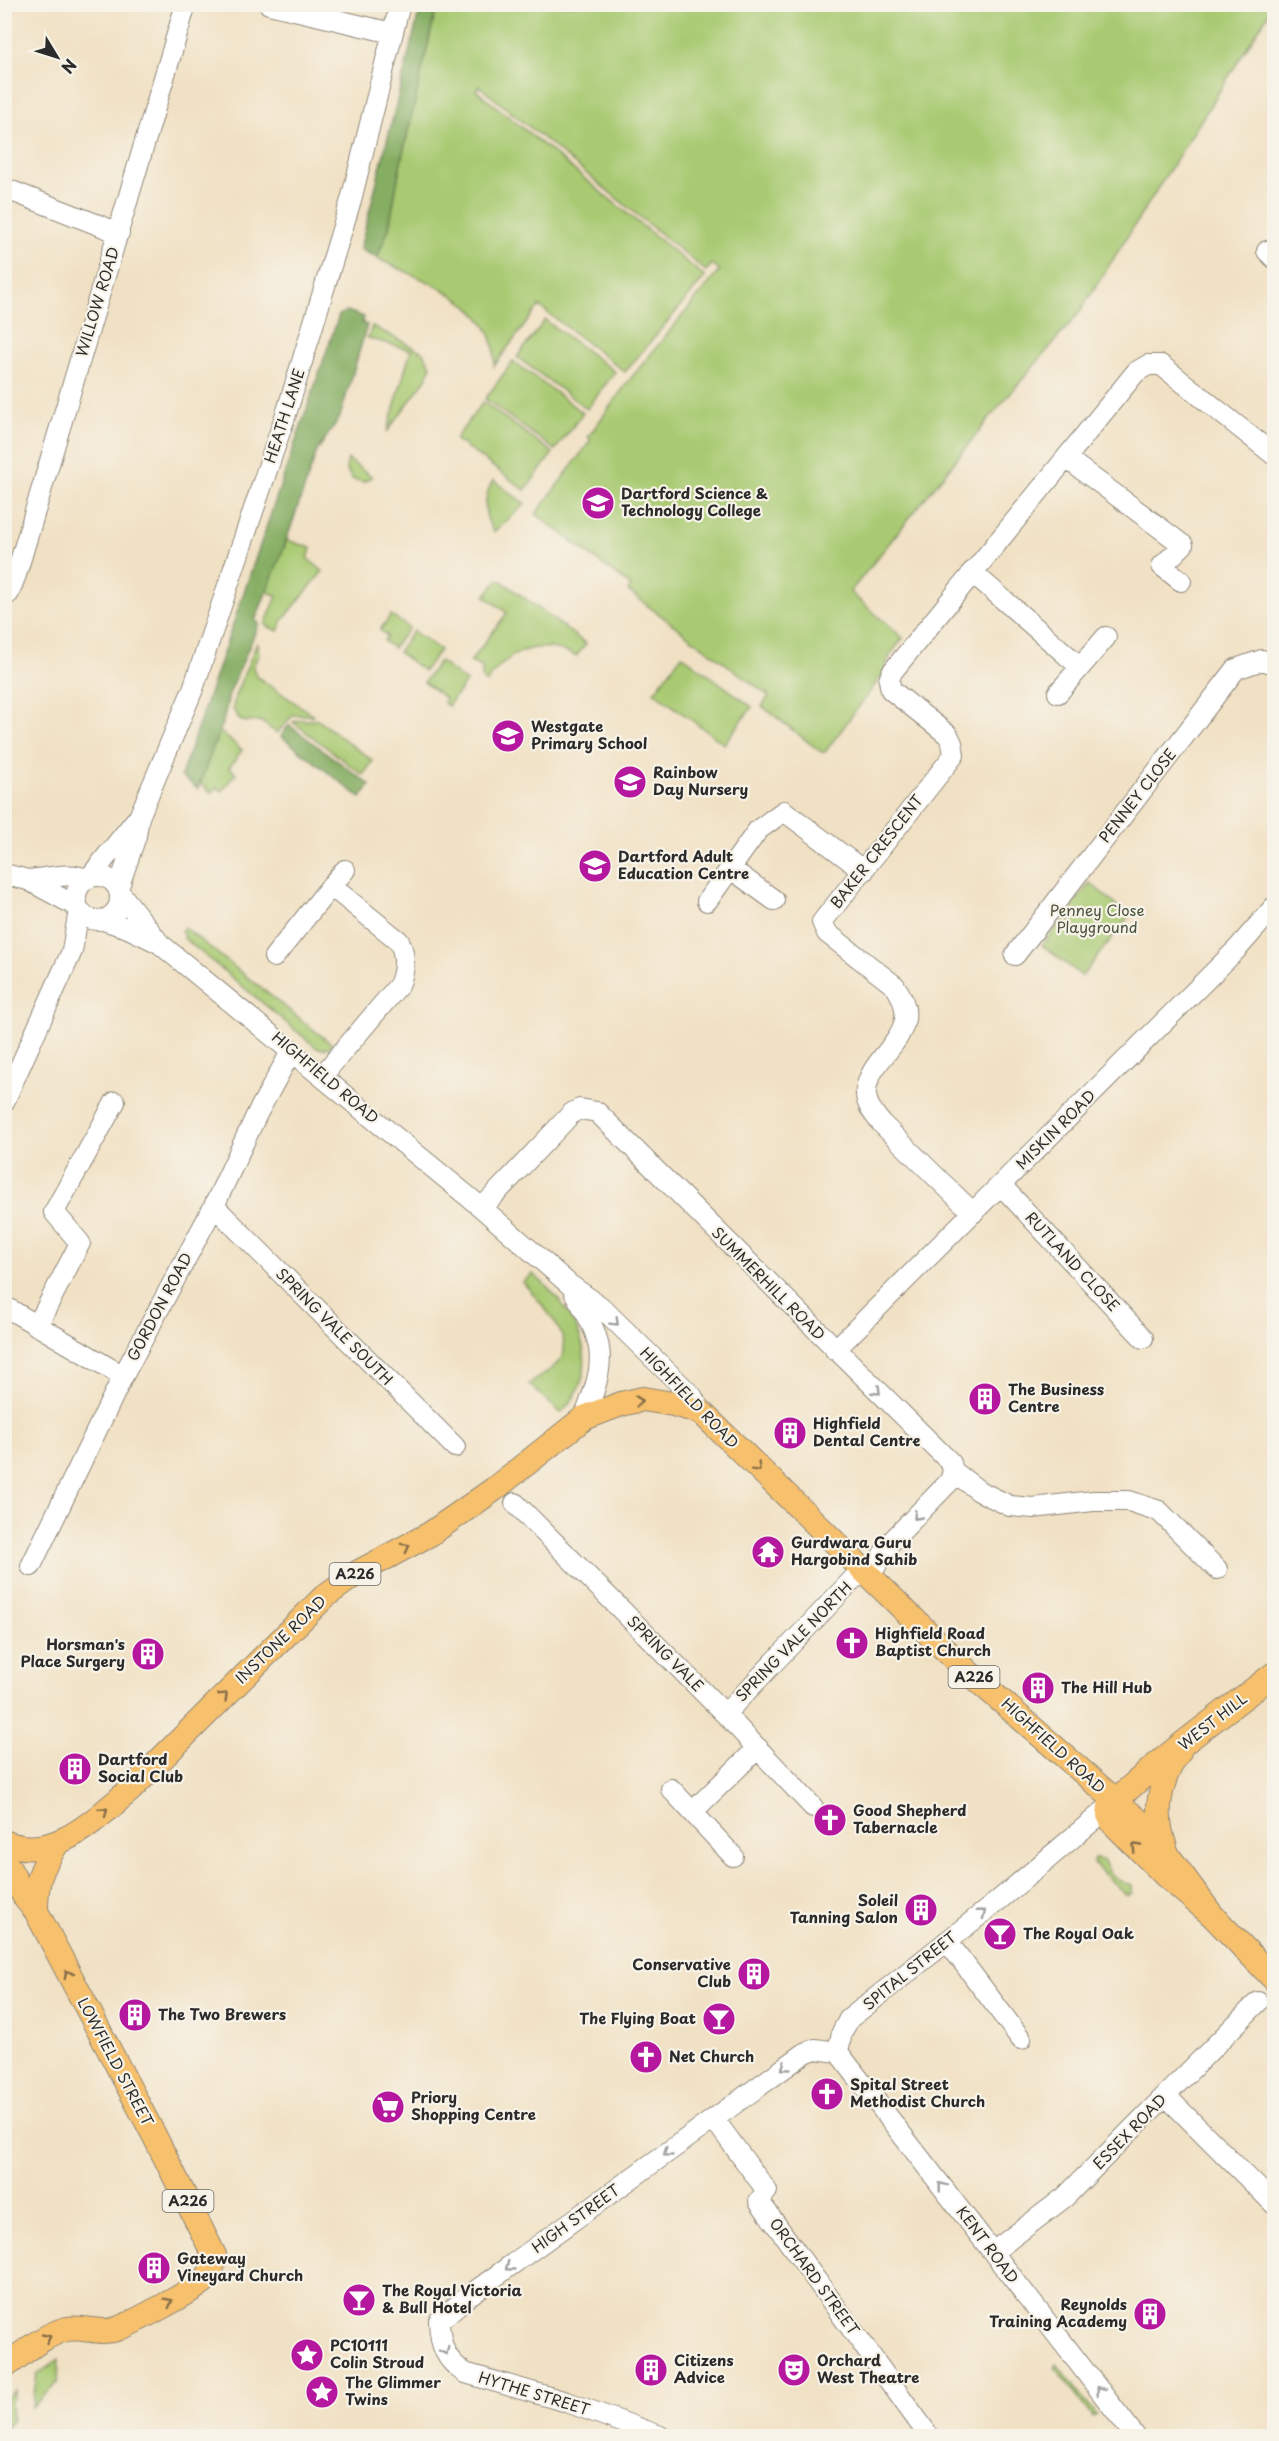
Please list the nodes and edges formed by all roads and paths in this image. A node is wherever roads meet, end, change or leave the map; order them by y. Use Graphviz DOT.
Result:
graph roads {
  1 [pos="186,4"];
  2 [pos="269,4"];
  3 [pos="400,4"];
  4 [pos="392,33"];
  5 [pos="4,188"];
  6 [pos="119,233"];
  7 [pos="1275,455"];
  8 [pos="1066,458"];
  9 [pos="972,572"];
  10 [pos="1181,580"];
  11 [pos="4,597"];
  12 [pos="1106,637"];
  13 [pos="1275,664"];
  14 [pos="1079,666"];
  15 [pos="1058,693"];
  16 [pos="139,817"];
  17 [pos="730,868"];
  18 [pos="345,870"];
  19 [pos="864,871"];
  20 [pos="4,873"];
  21 [pos="88,878"];
  22 [pos="28,880"];
  23 [pos="332,886"];
  24 [pos="119,891"];
  25 [pos="774,900"];
  26 [pos="707,901"];
  27 [pos="1275,907"];
  28 [pos="77,908"];
  29 [pos="101,920"];
  30 [pos="159,943"];
  31 [pos="72,951"];
  32 [pos="1015,955"];
  33 [pos="274,957"];
  34 [pos="292,1050"];
  35 [pos="322,1076"];
  36 [pos="4,1102"];
  37 [pos="115,1102"];
  38 [pos="1001,1185"];
  39 [pos="214,1206"];
  40 [pos="482,1208"];
  41 [pos="973,1213"];
  42 [pos="570,1285"];
  43 [pos="4,1306"];
  44 [pos="37,1326"];
  45 [pos="1143,1338"];
  46 [pos="835,1350"];
  47 [pos="123,1376"];
  48 [pos="701,1412"];
  49 [pos="584,1418"];
  50 [pos="455,1447"];
  51 [pos="953,1471"];
  52 [pos="515,1503"];
  53 [pos="31,1566"];
  54 [pos="1217,1569"];
  55 [pos="867,1574"];
  56 [pos="1275,1674"];
  57 [pos="725,1714"];
  58 [pos="1189,1742"];
  59 [pos="758,1748"];
  60 [pos="1150,1768"];
  61 [pos="1086,1773"];
  62 [pos="671,1789"];
  63 [pos="1113,1803"];
  64 [pos="813,1807"];
  65 [pos="692,1812"];
  66 [pos="4,1842"];
  67 [pos="46,1846"];
  68 [pos="733,1856"];
  69 [pos="1168,1856"];
  70 [pos="10,1870"];
  71 [pos="36,1911"];
  72 [pos="1211,1914"];
  73 [pos="947,1941"];
  74 [pos="1275,1979"];
  75 [pos="1258,2002"];
  76 [pos="1021,2039"];
  77 [pos="838,2052"];
  78 [pos="1166,2096"];
  79 [pos="714,2119"];
  80 [pos="1275,2204"];
  81 [pos="993,2252"];
  82 [pos="439,2321"];
  83 [pos="4,2367"];
  84 [pos="660,2436"];
  85 [pos="929,2436"];
  86 [pos="1136,2436"];
  1 -- 6 [label="street, WILLOW ROAD"];
  2 -- 4 [label="street"];
  3 -- 4 [label="street, HEATH LANE"];
  4 -- 16 [label="street, HEATH LANE"];
  5 -- 6 [label="street"];
  6 -- 11 [label="street, WILLOW ROAD"];
  7 -- 8 [label="street, BAKER CRESCENT"];
  8 -- 9 [label="street, BAKER CRESCENT"];
  8 -- 10 [label="street"];
  9 -- 14 [label="street"];
  9 -- 19 [label="street, BAKER CRESCENT"];
  12 -- 14 [label="street"];
  13 -- 32 [label="street, PENNEY CLOSE"];
  14 -- 15 [label="street"];
  16 -- 21 [label="street, HEATH LANE"];
  16 -- 24 [label="street, HEATH LANE"];
  17 -- 19 [label="street"];
  17 -- 25 [label="street"];
  17 -- 26 [label="street"];
  18 -- 23 [label="street"];
  19 -- 41 [label="street, BAKER CRESCENT"];
  20 -- 22 [label="street"];
  21 -- 22 [label="street"];
  21 -- 24 [label="street"];
  21 -- 28 [label="street"];
  22 -- 28 [label="street"];
  23 -- 33 [label="street"];
  23 -- 35 [label="street"];
  24 -- 29 [label="street"];
  24 -- 30 [label="street, HIGHFIELD ROAD"];
  27 -- 38 [label="street, MISKIN ROAD"];
  28 -- 29 [label="street"];
  28 -- 31 [label="street"];
  29 -- 30 [label="street, HIGHFIELD ROAD"];
  29 -- 31 [label="street"];
  30 -- 34 [label="street, HIGHFIELD ROAD"];
  31 -- 36 [label="street"];
  34 -- 35 [label="street, HIGHFIELD ROAD"];
  34 -- 39 [label="street, GORDON ROAD"];
  35 -- 40 [label="street, HIGHFIELD ROAD"];
  37 -- 44 [label="street"];
  38 -- 41 [label="street, MISKIN ROAD"];
  38 -- 45 [label="street, RUTLAND CLOSE"];
  39 -- 47 [label="street, GORDON ROAD"];
  39 -- 50 [label="street, SPRING VALE SOUTH"];
  40 -- 42 [label="street, HIGHFIELD ROAD"];
  40 -- 46 [label="street, SUMMERHILL ROAD"];
  41 -- 46 [label="street, MISKIN ROAD"];
  42 -- 48 [label="street, HIGHFIELD ROAD, one-way"];
  42 -- 49 [label="street"];
  43 -- 44 [label="street"];
  44 -- 47 [label="street"];
  46 -- 51 [label="street, SUMMERHILL ROAD, one-way"];
  47 -- 53 [label="street, GORDON ROAD"];
  49 -- 48 [label="main road, INSTONE ROAD / A226, one-way"];
  48 -- 55 [label="main road, HIGHFIELD ROAD / A226, one-way"];
  67 -- 49 [label="main road, INSTONE ROAD / A226, one-way"];
  51 -- 54 [label="street, SUMMERHILL ROAD"];
  51 -- 55 [label="street, one-way"];
  52 -- 57 [label="street, SPRING VALE"];
  55 -- 57 [label="street, SPRING VALE NORTH"];
  55 -- 61 [label="main road, HIGHFIELD ROAD / A226"];
  56 -- 58 [label="main road, WEST HILL / A226"];
  57 -- 59 [label="street, SPRING VALE"];
  58 -- 60 [label="main road, WEST HILL / A226"];
  58 -- 69 [label="main road, HIGHFIELD ROAD / A226"];
  59 -- 64 [label="street, SPRING VALE"];
  59 -- 65 [label="street"];
  60 -- 61 [label="main road, A226"];
  60 -- 63 [label="main road, A226"];
  61 -- 63 [label="main road, HIGHFIELD ROAD / A226"];
  62 -- 65 [label="street"];
  63 -- 69 [label="main road, HIGHFIELD ROAD / A226"];
  72 -- 63 [label="main road, HIGHFIELD ROAD / A226, one-way"];
  73 -- 63 [label="street, SPITAL STREET, one-way"];
  65 -- 68 [label="street"];
  66 -- 67 [label="main road"];
  67 -- 70 [label="main road, A226"];
  67 -- 71 [label="main road, INSTONE ROAD / A226"];
  69 -- 72 [label="main road, HIGHFIELD ROAD"];
  70 -- 71 [label="main road, LOWFIELD STREET"];
  83 -- 71 [label="main road, LOWFIELD STREET / A226, one-way"];
  72 -- 74 [label="main road, HIGHFIELD ROAD / A226"];
  73 -- 76 [label="street"];
  73 -- 77 [label="street, SPITAL STREET"];
  75 -- 78 [label="street, ESSEX ROAD"];
  77 -- 79 [label="street, one-way"];
  81 -- 77 [label="street, KENT ROAD, one-way"];
  78 -- 80 [label="street"];
  78 -- 81 [label="street, ESSEX ROAD"];
  79 -- 82 [label="street, HIGH STREET, one-way"];
  79 -- 85 [label="street, ORCHARD STREET"];
  86 -- 81 [label="street, KENT ROAD, one-way"];
  82 -- 84 [label="street, HYTHE STREET, one-way"];
}
